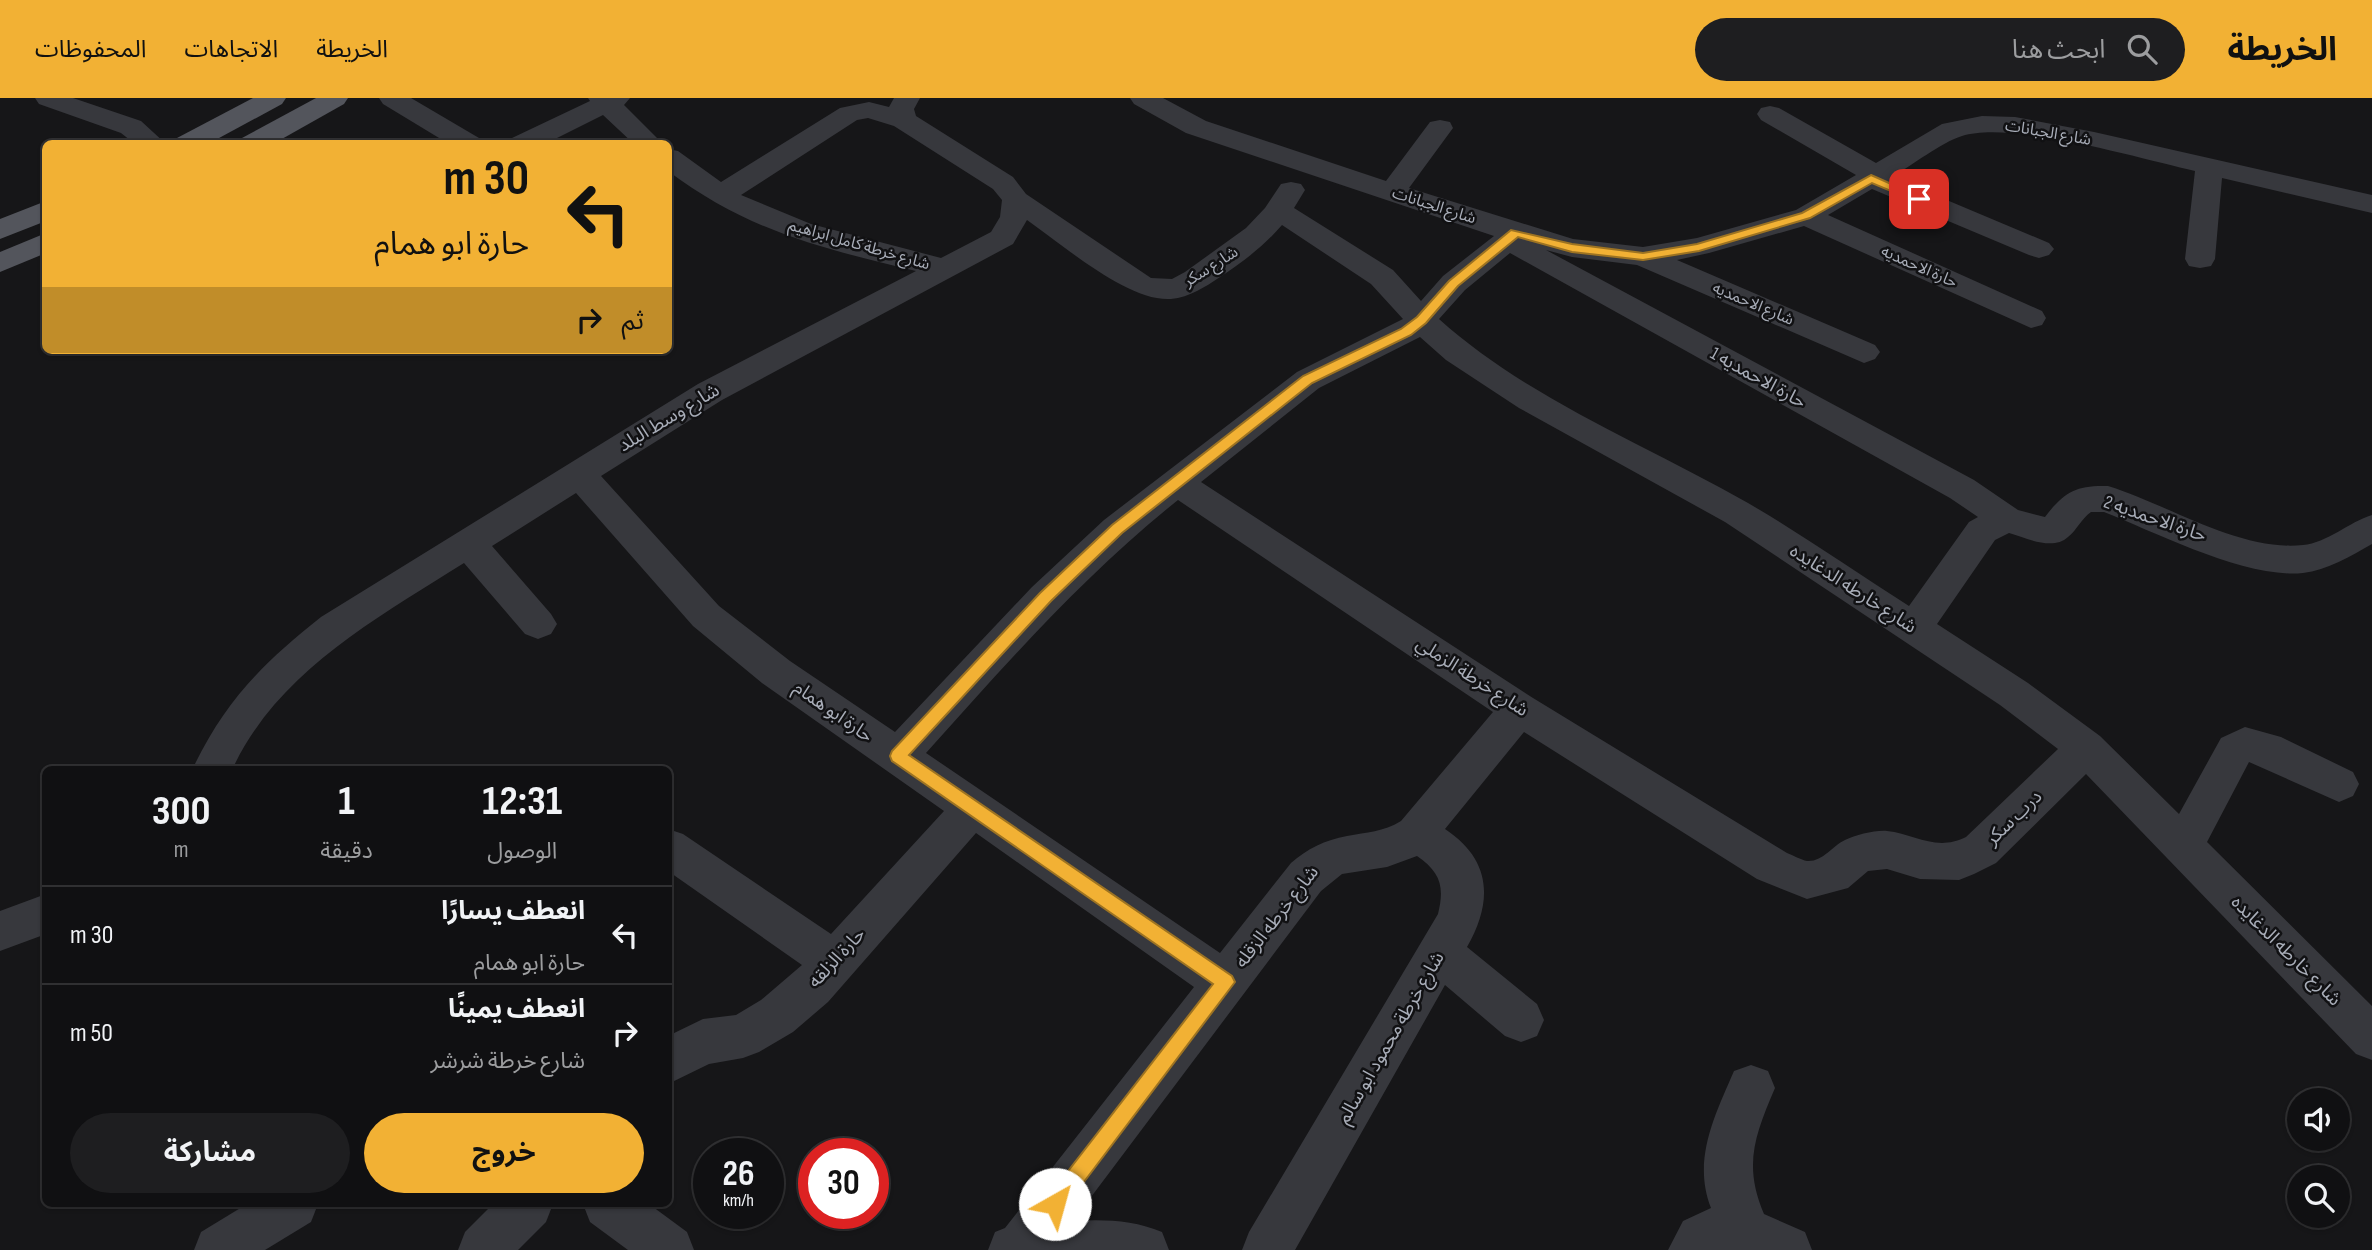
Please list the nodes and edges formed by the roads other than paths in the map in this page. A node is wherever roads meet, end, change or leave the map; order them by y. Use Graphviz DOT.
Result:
graph roads {
  1 [pos="48,98"];
  2 [pos="273,98"];
  3 [pos="335,98"];
  4 [pos="392,98"];
  5 [pos="1143,98"];
  6 [pos="609,100"];
  7 [pos="905,109"];
  8 [pos="1770,114"];
  9 [pos="1440,128"];
  10 [pos="148,140"];
  11 [pos="194,140"];
  12 [pos="259,140"];
  13 [pos="462,140"];
  14 [pos="530,140"];
  15 [pos="646,140"];
  16 [pos="672,160"];
  17 [pos="1306,163"];
  18 [pos="2209,167"];
  19 [pos="1873,177"];
  20 [pos="1392,192"];
  21 [pos="722,194"];
  22 [pos="1016,200"];
  23 [pos="2372,204"];
  24 [pos="1280,211"];
  25 [pos="42,212"];
  26 [pos="1806,216"];
  27 [pos="0,230"];
  28 [pos="1511,237"];
  29 [pos="42,244"];
  30 [pos="2039,249"];
  31 [pos="1643,256"];
  32 [pos="2200,258"];
  33 [pos="0,263"];
  34 [pos="942,268"];
  35 [pos="2031,318"];
  36 [pos="1421,320"];
  37 [pos="1864,352"];
  38 [pos="579,474"];
  39 [pos="1176,482"];
  40 [pos="2007,519"];
  41 [pos="2372,528"];
  42 [pos="468,544"];
  43 [pos="537,624"];
  44 [pos="1914,628"];
  45 [pos="1519,709"];
  46 [pos="2086,748"];
  47 [pos="898,756"];
  48 [pos="214,766"];
  49 [pos="2339,785"];
  50 [pos="973,808"];
  51 [pos="1416,834"];
  52 [pos="2183,847"];
  53 [pos="672,850"];
  54 [pos="1772,866"];
  55 [pos="42,915"];
  56 [pos="0,931"];
  57 [pos="1440,953"];
  58 [pos="835,962"];
  59 [pos="1226,982"];
  60 [pos="1521,1020"];
  61 [pos="2370,1032"];
  62 [pos="672,1059"];
  63 [pos="1751,1088"];
  64 [pos="288,1207"];
  65 [pos="525,1207"];
  66 [pos="612,1207"];
  67 [pos="1767,1242"];
  68 [pos="1017,1249"];
  69 [pos="219,1250"];
  70 [pos="483,1250"];
  71 [pos="669,1250"];
  72 [pos="1144,1250"];
  73 [pos="1267,1250"];
  74 [pos="1693,1250"];
  1 -- 10 [label="street"];
  2 -- 11 [label="main road"];
  3 -- 12 [label="main road"];
  4 -- 13 [label="street"];
  5 -- 17 [label="street, شارع الجبانات"];
  6 -- 14 [label="street"];
  6 -- 15 [label="street"];
  7 -- 21 [label="street"];
  7 -- 22 [label="street"];
  8 -- 19 [label="street"];
  9 -- 20 [label="street"];
  16 -- 21 [label="street, شارع خرطة كامل ابراهيم"];
  17 -- 20 [label="street, شارع الجبانات"];
  17 -- 24 [label="street, شارع سكر"];
  18 -- 19 [label="street, شارع الجبانات"];
  18 -- 23 [label="street, شارع الجبانات"];
  18 -- 32 [label="street"];
  19 -- 26 [label="street, شارع الجبانات"];
  19 -- 30 [label="street"];
  20 -- 28 [label="street, شارع الجبانات"];
  21 -- 34 [label="street, شارع خرطة كامل ابراهيم"];
  22 -- 24 [label="street, شارع سكر"];
  22 -- 34 [label="street, شارع وسط البلد"];
  24 -- 36 [label="street, شارع خارطه الدغايده"];
  25 -- 27 [label="main road"];
  26 -- 31 [label="street, شارع الجبانات"];
  26 -- 35 [label="street, حارة الاحمديه"];
  28 -- 31 [label="street, شارع الجبانات"];
  28 -- 36 [label="street"];
  28 -- 40 [label="street, حارة الاحمديه 1"];
  29 -- 33 [label="main road"];
  31 -- 37 [label="street, شارع الاحمديه"];
  34 -- 38 [label="street, شارع وسط البلد"];
  36 -- 39 [label="street"];
  36 -- 44 [label="street, شارع خارطه الدغايده"];
  38 -- 42 [label="street, شارع وسط البلد"];
  38 -- 47 [label="street, حارة ابو همام"];
  39 -- 45 [label="street, شارع خرطة الزملي"];
  39 -- 47 [label="street"];
  40 -- 41 [label="street, حارة الاحمديه 2"];
  40 -- 44 [label="street"];
  42 -- 43 [label="street"];
  42 -- 48 [label="street, شارع وسط البلد"];
  44 -- 46 [label="street, شارع خارطه الدغايده"];
  45 -- 51 [label="street, شارع خرطه الزقله"];
  45 -- 54 [label="street, شارع خرطة الزملي"];
  46 -- 52 [label="street, شارع خارطه الدغايده"];
  46 -- 54 [label="street, درب سكر"];
  47 -- 50 [label="street, حارة ابو همام"];
  49 -- 52 [label="street"];
  50 -- 58 [label="street, حارة الزلقه"];
  50 -- 59 [label="street, حارة ابو همام"];
  51 -- 57 [label="street, شارع خرطة محمود ابو سالم"];
  51 -- 59 [label="street, شارع خرطه الزقله"];
  52 -- 61 [label="street, شارع خارطه الدغايده"];
  53 -- 58 [label="street"];
  55 -- 56 [label="street"];
  57 -- 60 [label="street"];
  57 -- 73 [label="street, شارع خرطة محمود ابو سالم"];
  58 -- 62 [label="street, حارة الزلقه"];
  59 -- 68 [label="street, شارع خرطه الزقله"];
  63 -- 67 [label="street"];
  64 -- 69 [label="street"];
  65 -- 70 [label="street"];
  66 -- 71 [label="street"];
  67 -- 74 [label="street"];
  68 -- 72 [label="street"];
}
